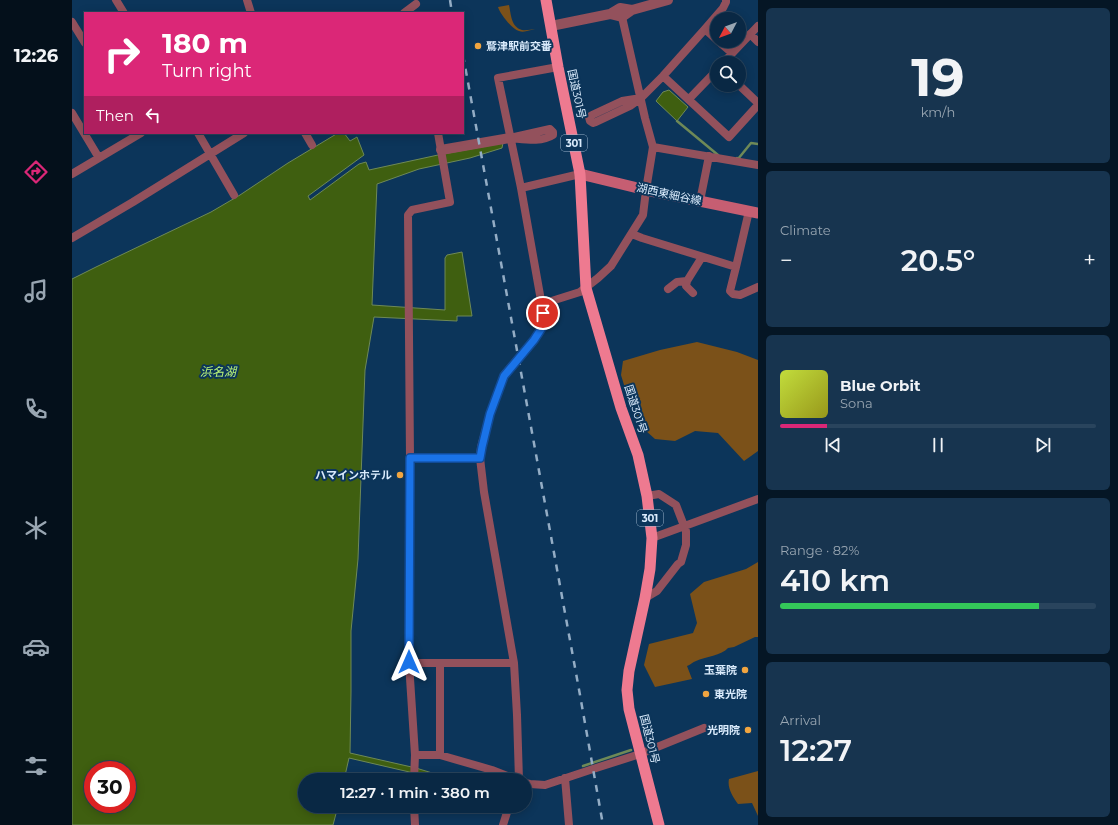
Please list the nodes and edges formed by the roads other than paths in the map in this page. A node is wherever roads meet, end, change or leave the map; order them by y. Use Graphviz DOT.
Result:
graph roads {
  1 [pos="116,0"];
  2 [pos="247,0"];
  3 [pos="546,0"];
  4 [pos="668,0"];
  5 [pos="726,0"];
  6 [pos="416,2"];
  7 [pos="620,8"];
  8 [pos="123,12"];
  9 [pos="251,12"];
  10 [pos="405,12"];
  11 [pos="418,12"];
  12 [pos="72,22"];
  13 [pos="551,26"];
  14 [pos="758,26"];
  15 [pos="705,29"];
  16 [pos="710,33"];
  17 [pos="750,34"];
  18 [pos="84,41"];
  19 [pos="758,42"];
  20 [pos="727,48"];
  21 [pos="732,53"];
  22 [pos="729,56"];
  23 [pos="558,66"];
  24 [pos="663,76"];
  25 [pos="710,77"];
  26 [pos="746,92"];
  27 [pos="641,98"];
  28 [pos="689,99"];
  29 [pos="758,104"];
  30 [pos="72,114"];
  31 [pos="84,134"];
  32 [pos="84,134"];
  33 [pos="138,134"];
  34 [pos="199,134"];
  35 [pos="242,134"];
  36 [pos="305,134"];
  37 [pos="438,134"];
  38 [pos="510,138"];
  39 [pos="312,145"];
  40 [pos="653,147"];
  41 [pos="441,150"];
  42 [pos="211,154"];
  43 [pos="709,156"];
  44 [pos="99,158"];
  45 [pos="758,165"];
  46 [pos="72,174"];
  47 [pos="580,174"];
  48 [pos="522,188"];
  49 [pos="646,190"];
  50 [pos="234,195"];
  51 [pos="700,201"];
  52 [pos="754,212"];
  53 [pos="632,234"];
  54 [pos="72,238"];
  55 [pos="702,257"];
  56 [pos="736,267"];
  57 [pos="687,281"];
  58 [pos="758,287"];
  59 [pos="586,288"];
  60 [pos="668,289"];
  61 [pos="693,294"];
  62 [pos="542,304"];
  63 [pos="410,458"];
  64 [pos="480,458"];
  65 [pos="647,496"];
  66 [pos="758,499"];
  67 [pos="684,526"];
  68 [pos="652,538"];
  69 [pos="645,598"];
  70 [pos="409,662"];
  71 [pos="440,663"];
  72 [pos="514,663"];
  73 [pos="704,728"];
  74 [pos="640,754"];
  75 [pos="416,755"];
  76 [pos="440,755"];
  77 [pos="414,773"];
  78 [pos="500,773"];
  79 [pos="518,773"];
  80 [pos="565,778"];
  81 [pos="532,784"];
  82 [pos="414,813"];
  83 [pos="507,813"];
  84 [pos="414,825"];
  85 [pos="503,825"];
  86 [pos="569,825"];
  87 [pos="659,825"];
  1 -- 8 [label="street"];
  2 -- 9 [label="street"];
  3 -- 13 [label="highway, 国道301号 / 301"];
  4 -- 7 [label="street"];
  5 -- 15 [label="street"];
  6 -- 10 [label="street"];
  6 -- 11 [label="street"];
  7 -- 13 [label="street"];
  7 -- 27 [label="street"];
  12 -- 18 [label="street"];
  13 -- 23 [label="highway, 国道301号 / 301"];
  14 -- 17 [label="street"];
  15 -- 16 [label="street"];
  15 -- 24 [label="street"];
  17 -- 19 [label="street"];
  17 -- 21 [label="street"];
  20 -- 21 [label="street"];
  21 -- 22 [label="street"];
  23 -- 38 [label="street"];
  23 -- 47 [label="highway, 国道301号 / 301"];
  24 -- 27 [label="street"];
  24 -- 28 [label="street"];
  25 -- 28 [label="street"];
  26 -- 29 [label="street"];
  27 -- 27 [label="street"];
  27 -- 40 [label="street"];
  28 -- 29 [label="street"];
  30 -- 31 [label="street"];
  32 -- 44 [label="street"];
  33 -- 44 [label="street"];
  34 -- 42 [label="street"];
  35 -- 42 [label="street"];
  36 -- 39 [label="street"];
  37 -- 41 [label="street"];
  38 -- 41 [label="street"];
  38 -- 48 [label="street"];
  40 -- 43 [label="street"];
  40 -- 49 [label="street"];
  41 -- 63 [label="street"];
  42 -- 50 [label="street"];
  42 -- 54 [label="street"];
  43 -- 45 [label="street"];
  43 -- 51 [label="street"];
  44 -- 46 [label="street"];
  47 -- 48 [label="street"];
  47 -- 49 [label="main road, 湖西東細谷線"];
  47 -- 59 [label="highway, 国道301号 / 301"];
  48 -- 62 [label="street"];
  49 -- 51 [label="main road, 湖西東細谷線"];
  49 -- 53 [label="street"];
  51 -- 52 [label="main road, 湖西東細谷線"];
  52 -- 56 [label="street"];
  53 -- 55 [label="street"];
  53 -- 59 [label="street"];
  55 -- 56 [label="street"];
  55 -- 57 [label="street"];
  56 -- 58 [label="street"];
  57 -- 60 [label="street"];
  57 -- 61 [label="street"];
  59 -- 62 [label="street"];
  59 -- 65 [label="highway, 国道301号 / 301"];
  62 -- 64 [label="street"];
  63 -- 64 [label="street"];
  63 -- 70 [label="street"];
  64 -- 72 [label="street"];
  65 -- 67 [label="street"];
  65 -- 68 [label="highway, 国道301号 / 301"];
  66 -- 67 [label="street"];
  67 -- 68 [label="street"];
  67 -- 69 [label="street"];
  68 -- 69 [label="highway, 国道301号 / 301"];
  69 -- 74 [label="highway, 国道301号 / 301"];
  70 -- 71 [label="street"];
  70 -- 75 [label="street"];
  71 -- 72 [label="street"];
  71 -- 76 [label="street"];
  72 -- 79 [label="street"];
  73 -- 74 [label="street"];
  74 -- 80 [label="street"];
  74 -- 87 [label="highway, 国道301号 / 301"];
  75 -- 76 [label="street"];
  75 -- 77 [label="street"];
  76 -- 78 [label="street"];
  80 -- 81 [label="street"];
  80 -- 86 [label="street"];
  82 -- 84 [label="street"];
  83 -- 85 [label="street"];
}
